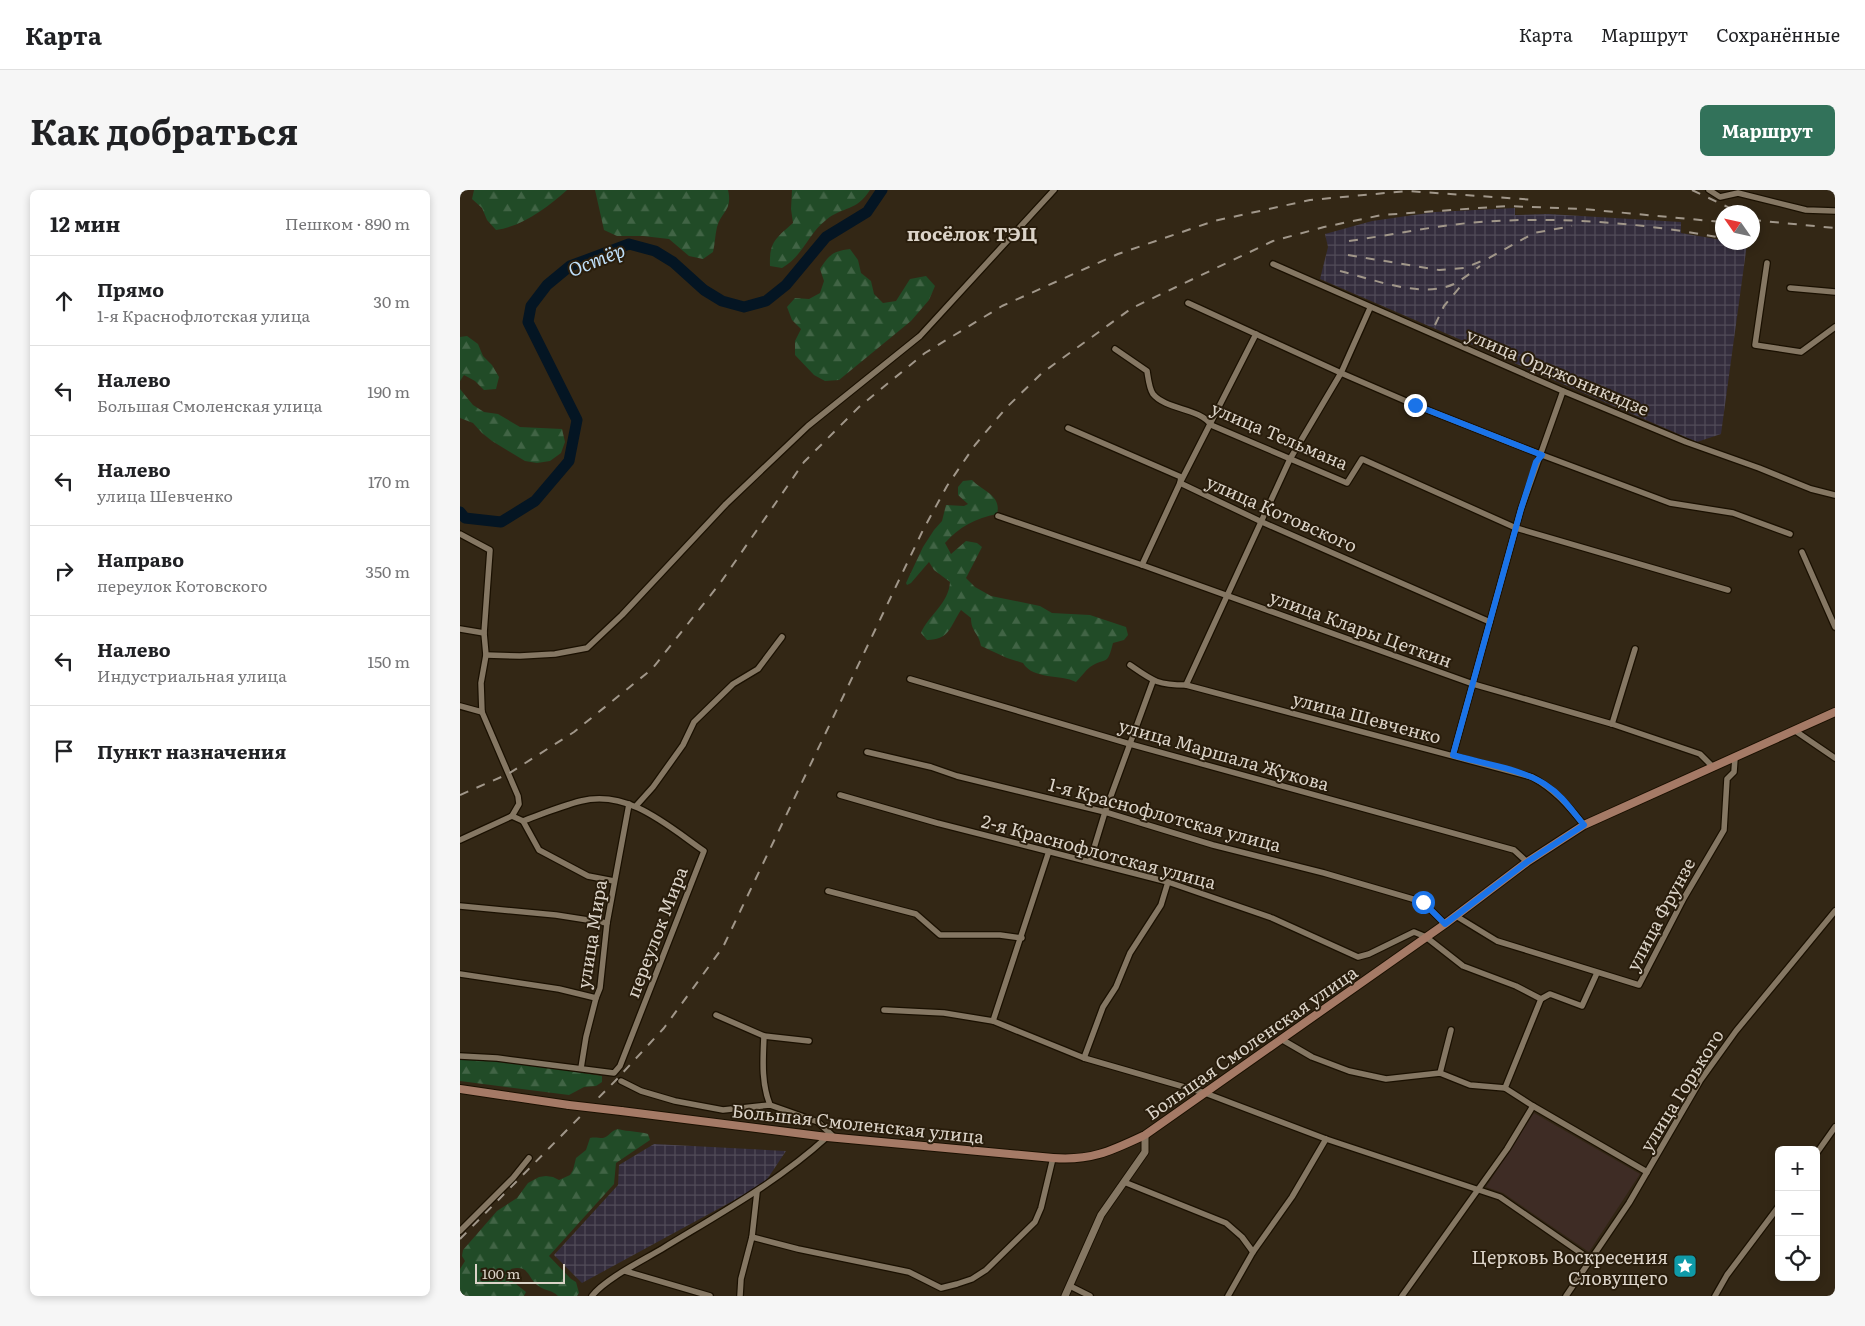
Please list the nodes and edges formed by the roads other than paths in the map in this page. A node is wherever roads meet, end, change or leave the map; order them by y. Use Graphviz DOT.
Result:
graph roads {
  1 [pos="1054,190"];
  2 [pos="1709,190"];
  3 [pos="1835,211"];
  4 [pos="1767,262"];
  5 [pos="1273,264"];
  6 [pos="1790,288"];
  7 [pos="1835,292"];
  8 [pos="1188,303"];
  9 [pos="1370,308"];
  10 [pos="1835,327"];
  11 [pos="1256,334"];
  12 [pos="1115,349"];
  13 [pos="1341,373"];
  14 [pos="1563,391"];
  15 [pos="1211,425"];
  16 [pos="1068,428"];
  17 [pos="1542,455"];
  18 [pos="1290,459"];
  19 [pos="1180,483"];
  20 [pos="1835,495"];
  21 [pos="998,516"];
  22 [pos="1262,522"];
  23 [pos="1516,528"];
  24 [pos="460,534"];
  25 [pos="1790,534"];
  26 [pos="1802,552"];
  27 [pos="1142,565"];
  28 [pos="1728,590"];
  29 [pos="1228,595"];
  30 [pos="1490,622"];
  31 [pos="1835,627"];
  32 [pos="460,629"];
  33 [pos="484,633"];
  34 [pos="782,637"];
  35 [pos="1635,649"];
  36 [pos="486,655"];
  37 [pos="1130,665"];
  38 [pos="910,679"];
  39 [pos="1154,681"];
  40 [pos="1473,684"];
  41 [pos="1186,685"];
  42 [pos="460,706"];
  43 [pos="482,712"];
  44 [pos="1835,712"];
  45 [pos="1612,724"];
  46 [pos="1794,730"];
  47 [pos="1130,744"];
  48 [pos="867,752"];
  49 [pos="1453,755"];
  50 [pos="1735,758"];
  51 [pos="1835,758"];
  52 [pos="1713,767"];
  53 [pos="840,795"];
  54 [pos="629,804"];
  55 [pos="636,806"];
  56 [pos="1105,812"];
  57 [pos="512,816"];
  58 [pos="523,821"];
  59 [pos="1584,825"];
  60 [pos="460,840"];
  61 [pos="1049,851"];
  62 [pos="1090,861"];
  63 [pos="1527,862"];
  64 [pos="614,881"];
  65 [pos="1168,882"];
  66 [pos="828,891"];
  67 [pos="460,906"];
  68 [pos="1835,911"];
  69 [pos="1456,916"];
  70 [pos="607,923"];
  71 [pos="1445,924"];
  72 [pos="1426,937"];
  73 [pos="1022,938"];
  74 [pos="1598,973"];
  75 [pos="460,974"];
  76 [pos="596,998"];
  77 [pos="1541,999"];
  78 [pos="884,1010"];
  79 [pos="716,1015"];
  80 [pos="993,1022"];
  81 [pos="1451,1030"];
  82 [pos="764,1036"];
  83 [pos="1281,1039"];
  84 [pos="808,1041"];
  85 [pos="460,1056"];
  86 [pos="1084,1058"];
  87 [pos="581,1068"];
  88 [pos="1440,1073"];
  89 [pos="621,1081"];
  90 [pos="1505,1088"];
  91 [pos="460,1089"];
  92 [pos="1205,1093"];
  93 [pos="770,1105"];
  94 [pos="1532,1106"];
  95 [pos="1835,1128"];
  96 [pos="1145,1135"];
  97 [pos="830,1137"];
  98 [pos="1326,1139"];
  99 [pos="1820,1149"];
  100 [pos="529,1158"];
  101 [pos="1053,1158"];
  102 [pos="1647,1172"];
  103 [pos="1124,1182"];
  104 [pos="1478,1189"];
  105 [pos="756,1192"];
  106 [pos="1775,1211"];
  107 [pos="460,1232"];
  108 [pos="752,1237"];
  109 [pos="1253,1252"];
  110 [pos="1591,1260"];
  111 [pos="625,1271"];
  112 [pos="1070,1286"];
  113 [pos="597,1289"];
  114 [pos="587,1296"];
  115 [pos="592,1296"];
  116 [pos="710,1296"];
  117 [pos="740,1296"];
  118 [pos="1065,1296"];
  119 [pos="1090,1296"];
  120 [pos="1228,1296"];
  121 [pos="1402,1296"];
  122 [pos="1566,1296"];
  123 [pos="1715,1296"];
  1 -- 36 [label="street"];
  2 -- 3 [label="street"];
  4 -- 10 [label="street"];
  5 -- 9 [label="street, улица Орджоникидзе"];
  6 -- 7 [label="street"];
  8 -- 11 [label="street"];
  9 -- 13 [label="street"];
  9 -- 14 [label="street, улица Орджоникидзе"];
  11 -- 13 [label="street"];
  11 -- 15 [label="street"];
  12 -- 15 [label="street, улица Тельмана"];
  13 -- 17 [label="street"];
  13 -- 18 [label="street"];
  14 -- 17 [label="street"];
  14 -- 20 [label="street, улица Орджоникидзе"];
  15 -- 18 [label="street, улица Тельмана"];
  15 -- 19 [label="street"];
  16 -- 19 [label="street, улица Котовского"];
  17 -- 23 [label="street"];
  17 -- 25 [label="street"];
  18 -- 22 [label="street"];
  18 -- 23 [label="street, улица Тельмана"];
  19 -- 22 [label="street, улица Котовского"];
  19 -- 27 [label="street"];
  21 -- 27 [label="street, улица Клары Цеткин"];
  22 -- 29 [label="street"];
  22 -- 30 [label="street, улица Котовского"];
  23 -- 28 [label="street, улица Тельмана"];
  23 -- 30 [label="street"];
  24 -- 33 [label="street"];
  26 -- 31 [label="street"];
  27 -- 29 [label="street, улица Клары Цеткин"];
  29 -- 40 [label="street, улица Клары Цеткин"];
  29 -- 41 [label="street"];
  30 -- 40 [label="street"];
  32 -- 33 [label="street"];
  33 -- 36 [label="street"];
  34 -- 55 [label="street"];
  35 -- 45 [label="street"];
  36 -- 43 [label="street"];
  37 -- 39 [label="street, улица Шевченко"];
  38 -- 47 [label="street, улица Маршала Жукова"];
  39 -- 41 [label="street, улица Шевченко"];
  39 -- 47 [label="street"];
  40 -- 45 [label="street, улица Клары Цеткин"];
  40 -- 49 [label="street"];
  41 -- 49 [label="street, улица Шевченко"];
  42 -- 43 [label="street"];
  43 -- 57 [label="street"];
  44 -- 46 [label="main road, Большая Смоленская улица"];
  45 -- 52 [label="street, улица Клары Цеткин"];
  46 -- 50 [label="main road, Большая Смоленская улица"];
  46 -- 51 [label="street"];
  47 -- 56 [label="street"];
  47 -- 63 [label="street, улица Маршала Жукова"];
  48 -- 56 [label="street, 1-я Краснофлотская улица"];
  49 -- 59 [label="street, улица Шевченко"];
  50 -- 52 [label="main road, Большая Смоленская улица"];
  50 -- 74 [label="street, улица Фрунзе"];
  52 -- 59 [label="main road, Большая Смоленская улица"];
  53 -- 61 [label="street, 2-я Краснофлотская улица"];
  54 -- 55 [label="street, переулок Мира"];
  54 -- 58 [label="street, переулок Мира"];
  54 -- 64 [label="street, улица Мира"];
  55 -- 87 [label="street, переулок Мира"];
  56 -- 62 [label="street"];
  56 -- 71 [label="street, 1-я Краснофлотская улица"];
  57 -- 58 [label="street"];
  57 -- 60 [label="street"];
  58 -- 64 [label="street"];
  59 -- 63 [label="main road, Большая Смоленская улица"];
  61 -- 62 [label="street, 2-я Краснофлотская улица"];
  61 -- 73 [label="street"];
  62 -- 65 [label="street, 2-я Краснофлотская улица"];
  63 -- 69 [label="main road, Большая Смоленская улица"];
  64 -- 70 [label="street, улица Мира"];
  65 -- 72 [label="street, 2-я Краснофлотская улица"];
  65 -- 86 [label="street"];
  66 -- 73 [label="street"];
  67 -- 70 [label="street"];
  68 -- 102 [label="street, улица Горького"];
  69 -- 71 [label="main road, Большая Смоленская улица"];
  69 -- 74 [label="street, улица Фрунзе"];
  70 -- 76 [label="street, улица Мира"];
  71 -- 72 [label="main road, Большая Смоленская улица"];
  72 -- 77 [label="street"];
  72 -- 83 [label="main road, Большая Смоленская улица"];
  73 -- 80 [label="street"];
  74 -- 77 [label="street"];
  75 -- 76 [label="street"];
  76 -- 87 [label="street, улица Мира"];
  77 -- 90 [label="street"];
  78 -- 80 [label="street"];
  79 -- 82 [label="street"];
  80 -- 86 [label="street"];
  81 -- 88 [label="street"];
  82 -- 84 [label="street"];
  82 -- 93 [label="street"];
  83 -- 88 [label="street"];
  83 -- 92 [label="main road, Большая Смоленская улица"];
  85 -- 87 [label="street"];
  86 -- 92 [label="street"];
  88 -- 90 [label="street"];
  89 -- 93 [label="street"];
  90 -- 94 [label="street"];
  91 -- 97 [label="main road, Большая Смоленская улица, bridge"];
  92 -- 96 [label="main road, Большая Смоленская улица"];
  92 -- 98 [label="street"];
  93 -- 97 [label="street"];
  94 -- 102 [label="street"];
  94 -- 104 [label="street"];
  95 -- 99 [label="street"];
  96 -- 101 [label="main road, Большая Смоленская улица"];
  96 -- 103 [label="street"];
  97 -- 101 [label="main road, Большая Смоленская улица"];
  97 -- 105 [label="street"];
  98 -- 104 [label="street"];
  98 -- 109 [label="street"];
  100 -- 107 [label="street"];
  101 -- 108 [label="street"];
  102 -- 110 [label="street, улица Горького"];
  103 -- 109 [label="street"];
  103 -- 112 [label="street"];
  104 -- 110 [label="street"];
  104 -- 121 [label="street"];
  105 -- 108 [label="street"];
  105 -- 111 [label="street"];
  106 -- 123 [label="street"];
  108 -- 117 [label="street"];
  109 -- 120 [label="street"];
  110 -- 122 [label="street, улица Горького"];
  111 -- 113 [label="street"];
  111 -- 116 [label="street"];
  112 -- 118 [label="street"];
  112 -- 119 [label="street"];
  113 -- 114 [label="street"];
  113 -- 115 [label="street"];
}
